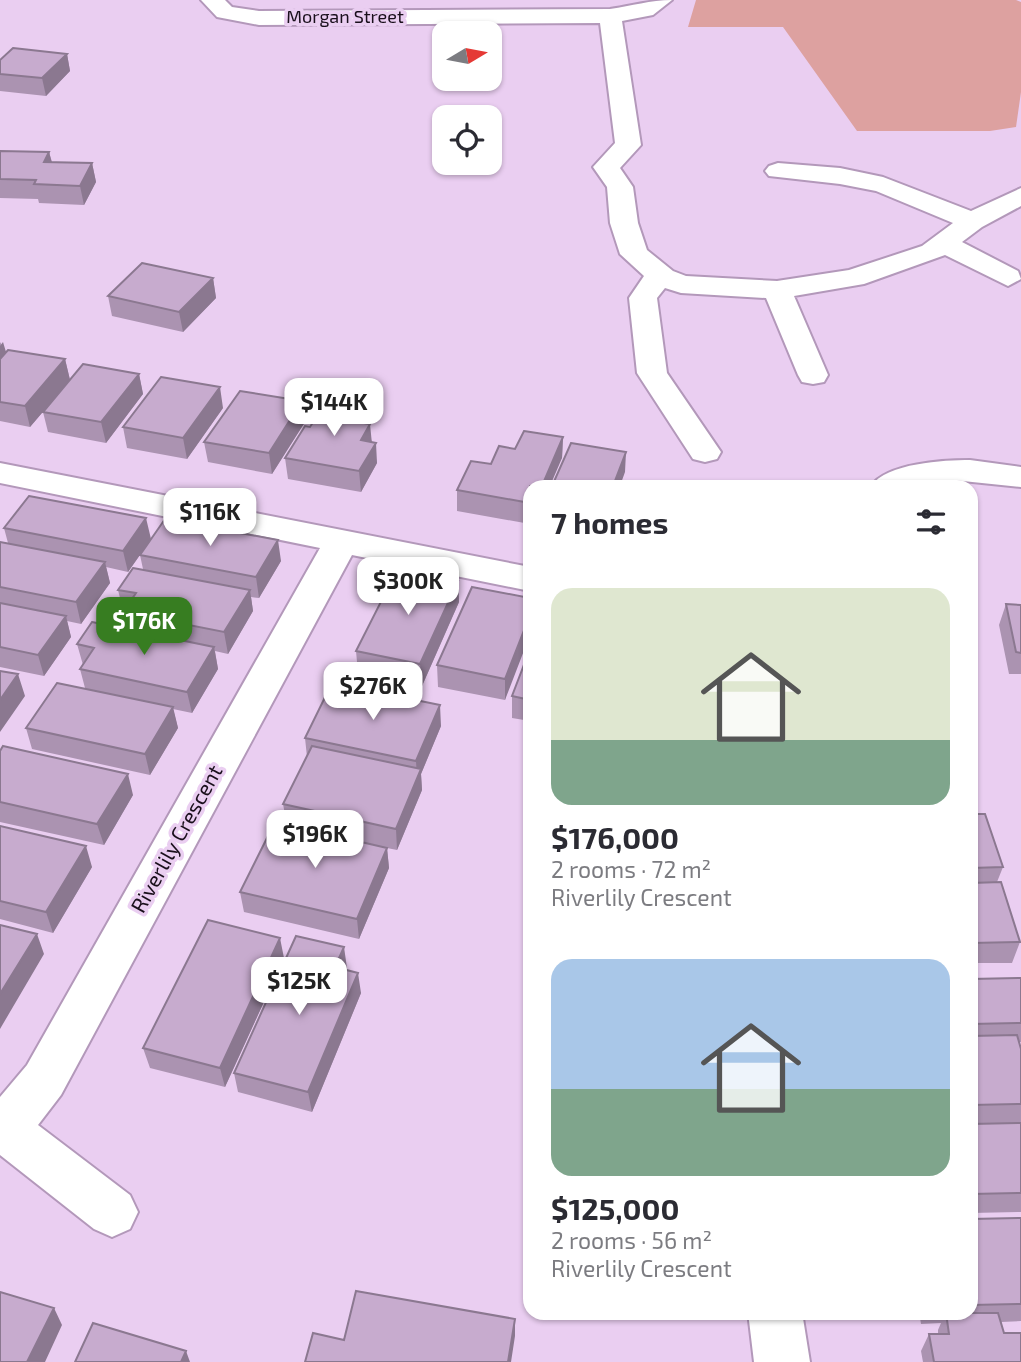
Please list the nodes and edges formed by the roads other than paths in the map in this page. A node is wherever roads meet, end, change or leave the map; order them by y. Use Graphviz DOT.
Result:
graph roads {
  1 [pos="212,0"];
  2 [pos="662,0"];
  3 [pos="610,16"];
  4 [pos="778,171"];
  5 [pos="1021,196"];
  6 [pos="972,221"];
  7 [pos="943,243"];
  8 [pos="663,277"];
  9 [pos="1007,277"];
  10 [pos="777,290"];
  11 [pos="813,375"];
  12 [pos="705,452"];
  13 [pos="0,473"];
  14 [pos="1021,477"];
  15 [pos="906,480"];
  16 [pos="342,540"];
  17 [pos="523,578"];
  18 [pos="2,1126"];
  19 [pos="112,1212"];
  20 [pos="776,1320"];
  21 [pos="782,1362"];
  1 -- 3 [label="street, Morgan Street"];
  2 -- 3 [label="street, Morgan Street"];
  3 -- 8 [label="street"];
  4 -- 6 [label="street"];
  5 -- 6 [label="street"];
  6 -- 7 [label="street"];
  7 -- 9 [label="street"];
  7 -- 10 [label="street"];
  8 -- 10 [label="street"];
  8 -- 12 [label="street"];
  10 -- 11 [label="street"];
  13 -- 16 [label="street"];
  14 -- 15 [label="street"];
  16 -- 17 [label="street"];
  16 -- 18 [label="street, Riverlily Crescent"];
  18 -- 19 [label="street"];
  20 -- 21 [label="street"];
}
